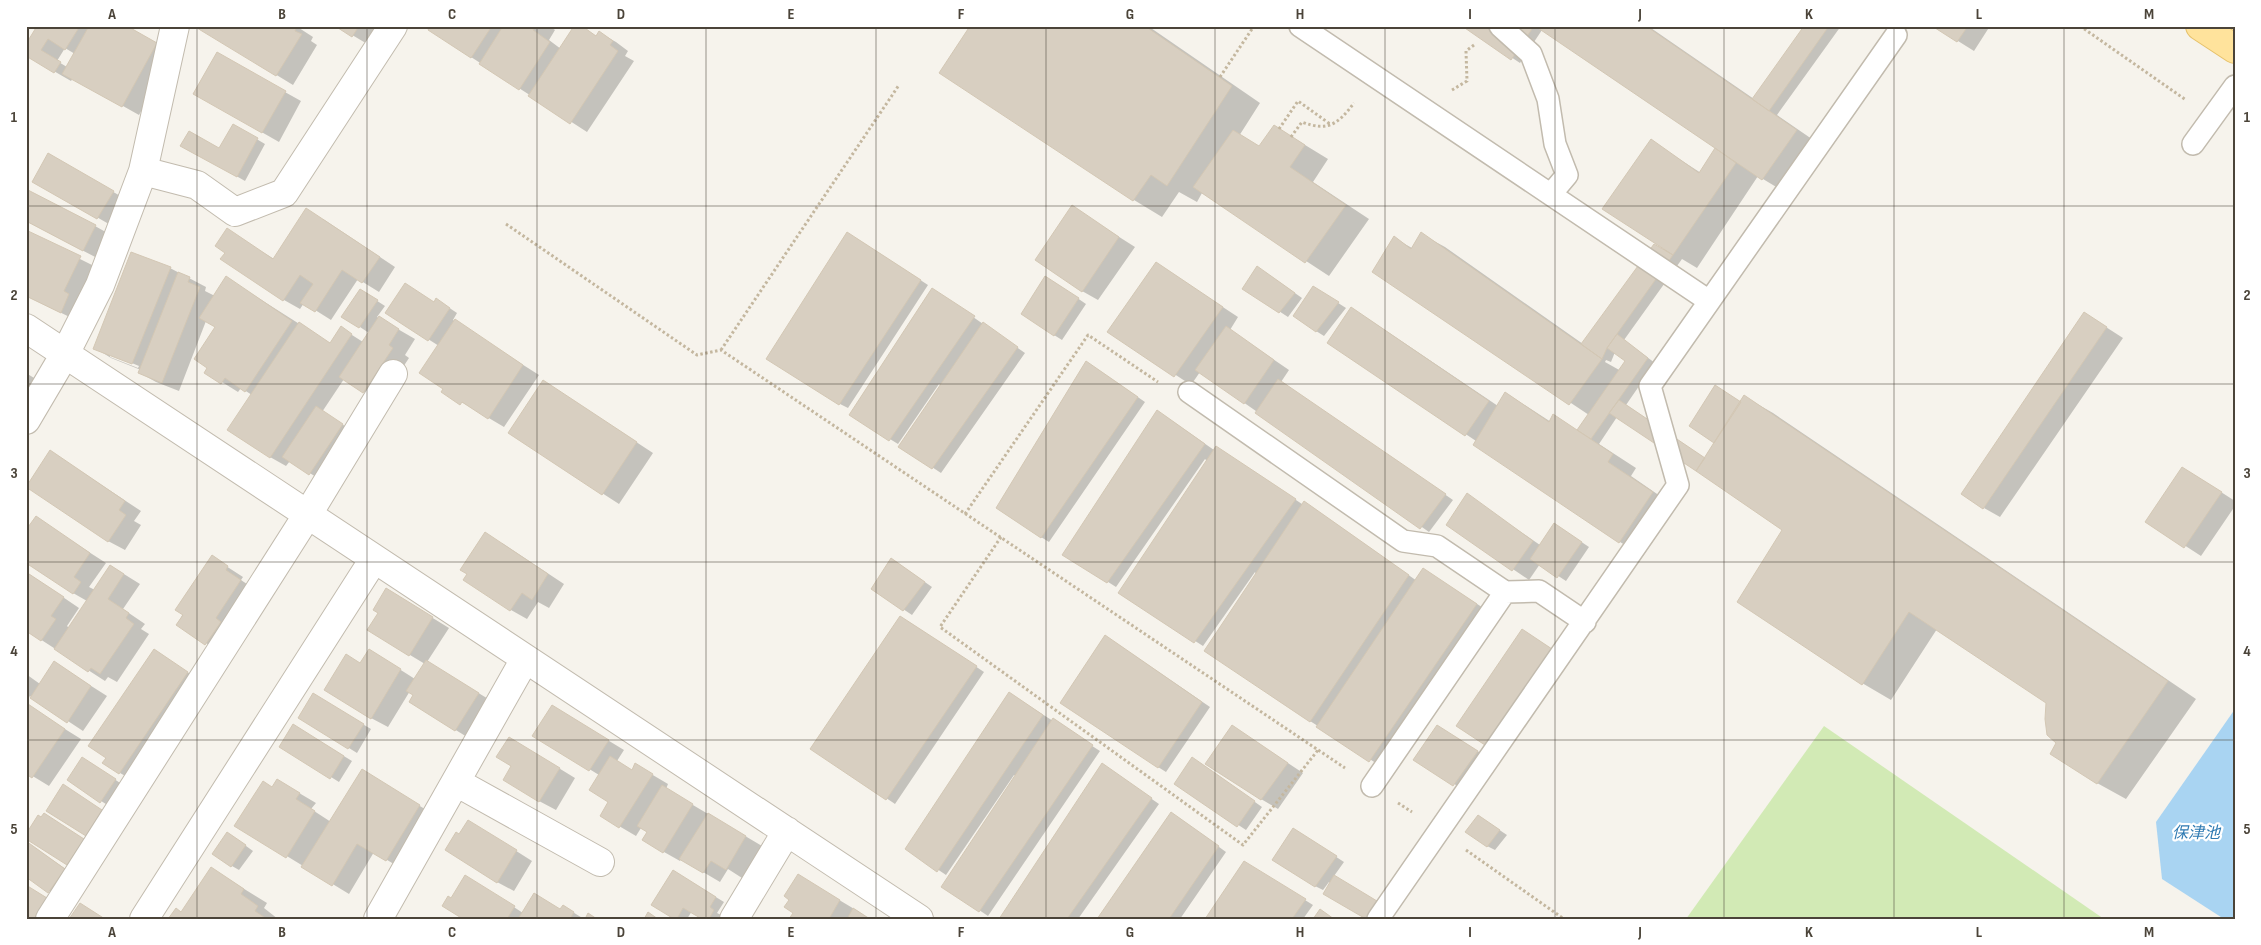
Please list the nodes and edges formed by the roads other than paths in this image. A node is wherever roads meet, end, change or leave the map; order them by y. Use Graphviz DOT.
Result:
graph roads {
  1 [pos="175,26"];
  2 [pos="393,26"];
  3 [pos="1500,26"];
  4 [pos="2200,26"];
  5 [pos="1306,28"];
  6 [pos="1896,35"];
  7 [pos="2235,49"];
  8 [pos="2235,86"];
  9 [pos="2193,144"];
  10 [pos="143,171"];
  11 [pos="1551,194"];
  12 [pos="1709,300"];
  13 [pos="26,328"];
  14 [pos="64,354"];
  15 [pos="393,374"];
  16 [pos="1189,392"];
  17 [pos="26,420"];
  18 [pos="308,514"];
  19 [pos="374,559"];
  20 [pos="1505,592"];
  21 [pos="1585,622"];
  22 [pos="525,659"];
  23 [pos="456,782"];
  24 [pos="1372,786"];
  25 [pos="786,831"];
  26 [pos="600,862"];
  27 [pos="50,919"];
  28 [pos="144,919"];
  29 [pos="378,919"];
  30 [pos="734,919"];
  31 [pos="918,919"];
  32 [pos="1378,919"];
  1 -- 10 [label="street"];
  2 -- 10 [label="street"];
  3 -- 11 [label="lane"];
  4 -- 7 [label="main road"];
  5 -- 11 [label="lane"];
  6 -- 12 [label="lane"];
  8 -- 9 [label="lane"];
  10 -- 14 [label="street"];
  11 -- 12 [label="lane"];
  12 -- 21 [label="lane"];
  13 -- 14 [label="street"];
  14 -- 17 [label="street"];
  14 -- 18 [label="street"];
  15 -- 18 [label="street"];
  16 -- 20 [label="lane"];
  18 -- 19 [label="street"];
  18 -- 27 [label="street"];
  19 -- 22 [label="street"];
  19 -- 28 [label="street"];
  20 -- 21 [label="lane"];
  20 -- 24 [label="lane"];
  21 -- 32 [label="lane"];
  22 -- 23 [label="street"];
  22 -- 25 [label="street"];
  23 -- 26 [label="street"];
  23 -- 29 [label="street"];
  25 -- 30 [label="street"];
  25 -- 31 [label="street"];
}
